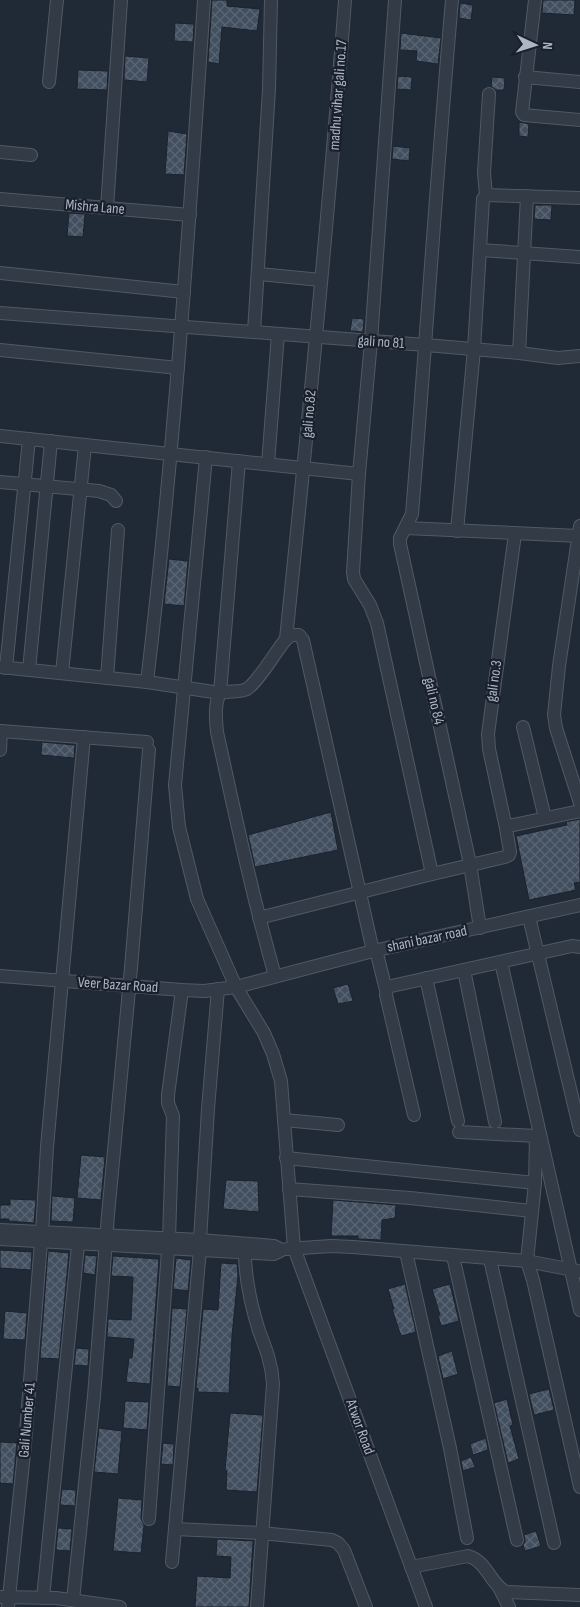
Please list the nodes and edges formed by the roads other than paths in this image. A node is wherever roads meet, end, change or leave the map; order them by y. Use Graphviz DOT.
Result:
graph roads {
  1 [pos="57,0"];
  2 [pos="121,0"];
  3 [pos="204,0"];
  4 [pos="272,0"];
  5 [pos="345,0"];
  6 [pos="394,0"];
  7 [pos="452,0"];
  8 [pos="535,0"];
  9 [pos="526,77"];
  10 [pos="49,82"];
  11 [pos="580,82"];
  12 [pos="489,94"];
  13 [pos="580,120"];
  14 [pos="0,152"];
  15 [pos="31,155"];
  16 [pos="330,189"];
  17 [pos="486,196"];
  18 [pos="527,196"];
  19 [pos="580,198"];
  20 [pos="0,200"];
  21 [pos="106,208"];
  22 [pos="190,215"];
  23 [pos="480,250"];
  24 [pos="525,254"];
  25 [pos="580,257"];
  26 [pos="0,274"];
  27 [pos="259,274"];
  28 [pos="321,280"];
  29 [pos="184,292"];
  30 [pos="0,313"];
  31 [pos="181,326"];
  32 [pos="254,332"];
  33 [pos="278,334"];
  34 [pos="315,336"];
  35 [pos="371,341"];
  36 [pos="426,345"];
  37 [pos="474,349"];
  38 [pos="0,350"];
  39 [pos="520,353"];
  40 [pos="580,356"];
  41 [pos="178,368"];
  42 [pos="0,436"];
  43 [pos="29,439"];
  44 [pos="51,441"];
  45 [pos="85,445"];
  46 [pos="171,454"];
  47 [pos="206,457"];
  48 [pos="239,461"];
  49 [pos="268,464"];
  50 [pos="304,468"];
  51 [pos="359,474"];
  52 [pos="0,482"];
  53 [pos="24,484"];
  54 [pos="47,487"];
  55 [pos="81,489"];
  56 [pos="116,501"];
  57 [pos="118,530"];
  58 [pos="457,531"];
  59 [pos="579,531"];
  60 [pos="403,533"];
  61 [pos="515,534"];
  62 [pos="286,638"];
  63 [pos="3,667"];
  64 [pos="29,670"];
  65 [pos="62,673"];
  66 [pos="108,678"];
  67 [pos="148,682"];
  68 [pos="184,687"];
  69 [pos="220,693"];
  70 [pos="522,727"];
  71 [pos="1,731"];
  72 [pos="84,737"];
  73 [pos="0,750"];
  74 [pos="580,803"];
  75 [pos="580,811"];
  76 [pos="545,818"];
  77 [pos="506,828"];
  78 [pos="470,864"];
  79 [pos="432,874"];
  80 [pos="360,892"];
  81 [pos="580,905"];
  82 [pos="529,917"];
  83 [pos="259,918"];
  84 [pos="480,928"];
  85 [pos="580,947"];
  86 [pos="374,950"];
  87 [pos="539,953"];
  88 [pos="501,962"];
  89 [pos="464,970"];
  90 [pos="0,976"];
  91 [pos="275,976"];
  92 [pos="426,978"];
  93 [pos="62,981"];
  94 [pos="129,986"];
  95 [pos="236,986"];
  96 [pos="218,989"];
  97 [pos="182,990"];
  98 [pos="386,990"];
  99 [pos="414,1115"];
  100 [pos="284,1120"];
  101 [pos="495,1122"];
  102 [pos="338,1125"];
  103 [pos="580,1130"];
  104 [pos="286,1158"];
  105 [pos="535,1183"];
  106 [pos="289,1189"];
  107 [pos="532,1212"];
  108 [pos="0,1230"];
  109 [pos="41,1238"];
  110 [pos="0,1239"];
  111 [pos="106,1241"];
  112 [pos="169,1244"];
  113 [pos="78,1245"];
  114 [pos="200,1245"];
  115 [pos="288,1249"];
  116 [pos="406,1252"];
  117 [pos="245,1253"];
  118 [pos="453,1256"];
  119 [pos="490,1259"];
  120 [pos="527,1261"];
  121 [pos="576,1270"];
  122 [pos="580,1310"];
  123 [pos="580,1487"];
  124 [pos="149,1519"];
  125 [pos="175,1529"];
  126 [pos="261,1533"];
  127 [pos="468,1538"];
  128 [pos="517,1540"];
  129 [pos="554,1543"];
  130 [pos="172,1562"];
  131 [pos="411,1566"];
  132 [pos="499,1587"];
  133 [pos="580,1595"];
  134 [pos="42,1598"];
  135 [pos="6,1600"];
  136 [pos="73,1600"];
  137 [pos="55,1602"];
  138 [pos="120,1607"];
  139 [pos="124,1607"];
  140 [pos="257,1607"];
  141 [pos="366,1607"];
  142 [pos="426,1607"];
  143 [pos="509,1607"];
  1 -- 10 [label="street"];
  2 -- 21 [label="street"];
  3 -- 22 [label="street"];
  4 -- 27 [label="street"];
  5 -- 16 [label="street, madhu vihar gali no.17"];
  6 -- 35 [label="street"];
  7 -- 36 [label="street"];
  8 -- 9 [label="street"];
  9 -- 11 [label="street"];
  9 -- 13 [label="street"];
  12 -- 17 [label="street"];
  14 -- 15 [label="street"];
  16 -- 28 [label="street, gali no.82"];
  17 -- 18 [label="street"];
  17 -- 23 [label="street"];
  18 -- 19 [label="street"];
  18 -- 24 [label="street"];
  20 -- 21 [label="street, Mishra Lane"];
  21 -- 22 [label="street, Mishra Lane"];
  22 -- 29 [label="street"];
  23 -- 24 [label="street"];
  23 -- 37 [label="street"];
  24 -- 25 [label="street"];
  24 -- 39 [label="street"];
  26 -- 29 [label="street"];
  27 -- 28 [label="street"];
  27 -- 32 [label="street"];
  28 -- 34 [label="street, gali no.82"];
  29 -- 31 [label="street"];
  30 -- 31 [label="street, gali no 81"];
  31 -- 32 [label="street, gali no 81"];
  31 -- 41 [label="street"];
  32 -- 33 [label="street, gali no 81"];
  33 -- 34 [label="street, gali no 81"];
  33 -- 49 [label="street"];
  34 -- 35 [label="street, gali no 81"];
  34 -- 50 [label="street, gali no.82"];
  35 -- 36 [label="street, gali no 81"];
  35 -- 51 [label="street"];
  36 -- 37 [label="street, gali no 81"];
  36 -- 60 [label="street"];
  37 -- 39 [label="street, gali no 81"];
  37 -- 58 [label="street"];
  38 -- 41 [label="street"];
  39 -- 40 [label="street, gali no 81"];
  41 -- 46 [label="street"];
  42 -- 43 [label="street"];
  43 -- 44 [label="street"];
  43 -- 53 [label="street"];
  44 -- 45 [label="street"];
  44 -- 54 [label="street"];
  45 -- 46 [label="street"];
  45 -- 55 [label="street"];
  46 -- 47 [label="street"];
  46 -- 67 [label="street"];
  47 -- 48 [label="street"];
  47 -- 68 [label="street, Atwor Road"];
  48 -- 49 [label="street"];
  48 -- 69 [label="street"];
  49 -- 50 [label="street"];
  50 -- 51 [label="street"];
  50 -- 62 [label="street, gali no.82"];
  51 -- 79 [label="street"];
  52 -- 53 [label="street"];
  53 -- 54 [label="street"];
  53 -- 63 [label="street"];
  54 -- 55 [label="street"];
  54 -- 64 [label="street"];
  55 -- 56 [label="street"];
  55 -- 65 [label="street"];
  57 -- 66 [label="street"];
  58 -- 60 [label="street"];
  58 -- 61 [label="street"];
  59 -- 61 [label="street"];
  59 -- 74 [label="street"];
  60 -- 78 [label="street, gali no 84"];
  61 -- 77 [label="street, gali no.3"];
  62 -- 69 [label="street"];
  62 -- 80 [label="street"];
  63 -- 64 [label="street"];
  64 -- 65 [label="street"];
  65 -- 66 [label="street"];
  66 -- 67 [label="street"];
  67 -- 68 [label="street"];
  68 -- 69 [label="street"];
  68 -- 95 [label="street, Atwor Road"];
  69 -- 83 [label="street"];
  70 -- 76 [label="street"];
  71 -- 72 [label="street"];
  71 -- 73 [label="street"];
  72 -- 93 [label="street, Gali Number 41"];
  72 -- 94 [label="street"];
  75 -- 76 [label="street"];
  76 -- 77 [label="street"];
  77 -- 78 [label="street, gali no.3"];
  78 -- 79 [label="street"];
  78 -- 84 [label="street, gali no 84"];
  79 -- 80 [label="street"];
  80 -- 83 [label="street"];
  80 -- 86 [label="street"];
  81 -- 82 [label="street, shani bazar road"];
  82 -- 84 [label="street, shani bazar road"];
  82 -- 87 [label="street"];
  83 -- 91 [label="street"];
  84 -- 86 [label="street, shani bazar road"];
  85 -- 87 [label="street"];
  86 -- 91 [label="street, shani bazar road"];
  86 -- 98 [label="street"];
  87 -- 88 [label="street"];
  87 -- 103 [label="street"];
  88 -- 89 [label="street"];
  88 -- 121 [label="street"];
  89 -- 92 [label="street"];
  89 -- 101 [label="street"];
  90 -- 93 [label="street, Veer Bazar Road"];
  91 -- 95 [label="street, shani bazar road"];
  92 -- 98 [label="street"];
  92 -- 105 [label="street"];
  93 -- 94 [label="street, Veer Bazar Road"];
  93 -- 109 [label="street, Gali Number 41"];
  94 -- 97 [label="street, Veer Bazar Road"];
  94 -- 111 [label="street"];
  95 -- 96 [label="street, Veer Bazar Road"];
  95 -- 100 [label="street, Atwor Road"];
  96 -- 97 [label="street, Veer Bazar Road"];
  96 -- 114 [label="street"];
  97 -- 112 [label="street"];
  98 -- 99 [label="street"];
  100 -- 102 [label="street"];
  100 -- 104 [label="street, Atwor Road"];
  104 -- 105 [label="street"];
  104 -- 106 [label="street, Atwor Road"];
  105 -- 107 [label="street"];
  106 -- 107 [label="street"];
  106 -- 115 [label="street, Atwor Road"];
  107 -- 120 [label="street"];
  108 -- 109 [label="street"];
  109 -- 110 [label="street"];
  109 -- 111 [label="street"];
  109 -- 113 [label="street"];
  109 -- 135 [label="street, Gali Number 41"];
  111 -- 112 [label="street"];
  111 -- 113 [label="street"];
  111 -- 136 [label="street"];
  112 -- 114 [label="street"];
  112 -- 124 [label="street"];
  113 -- 134 [label="street"];
  114 -- 115 [label="street"];
  114 -- 117 [label="street"];
  114 -- 125 [label="street"];
  115 -- 116 [label="street"];
  115 -- 117 [label="street"];
  115 -- 131 [label="street, Atwor Road"];
  116 -- 118 [label="street"];
  116 -- 127 [label="street"];
  117 -- 126 [label="street"];
  118 -- 119 [label="street"];
  118 -- 128 [label="street"];
  119 -- 120 [label="street"];
  119 -- 129 [label="street"];
  120 -- 121 [label="street"];
  120 -- 123 [label="street"];
  121 -- 122 [label="street"];
  125 -- 126 [label="street"];
  125 -- 130 [label="street"];
  126 -- 140 [label="street"];
  126 -- 141 [label="street"];
  131 -- 132 [label="street"];
  131 -- 142 [label="street, Atwor Road"];
  132 -- 133 [label="street"];
  132 -- 143 [label="street"];
  134 -- 135 [label="street"];
  134 -- 137 [label="street"];
  136 -- 137 [label="street"];
  136 -- 138 [label="street"];
  138 -- 139 [label="street"];
}
